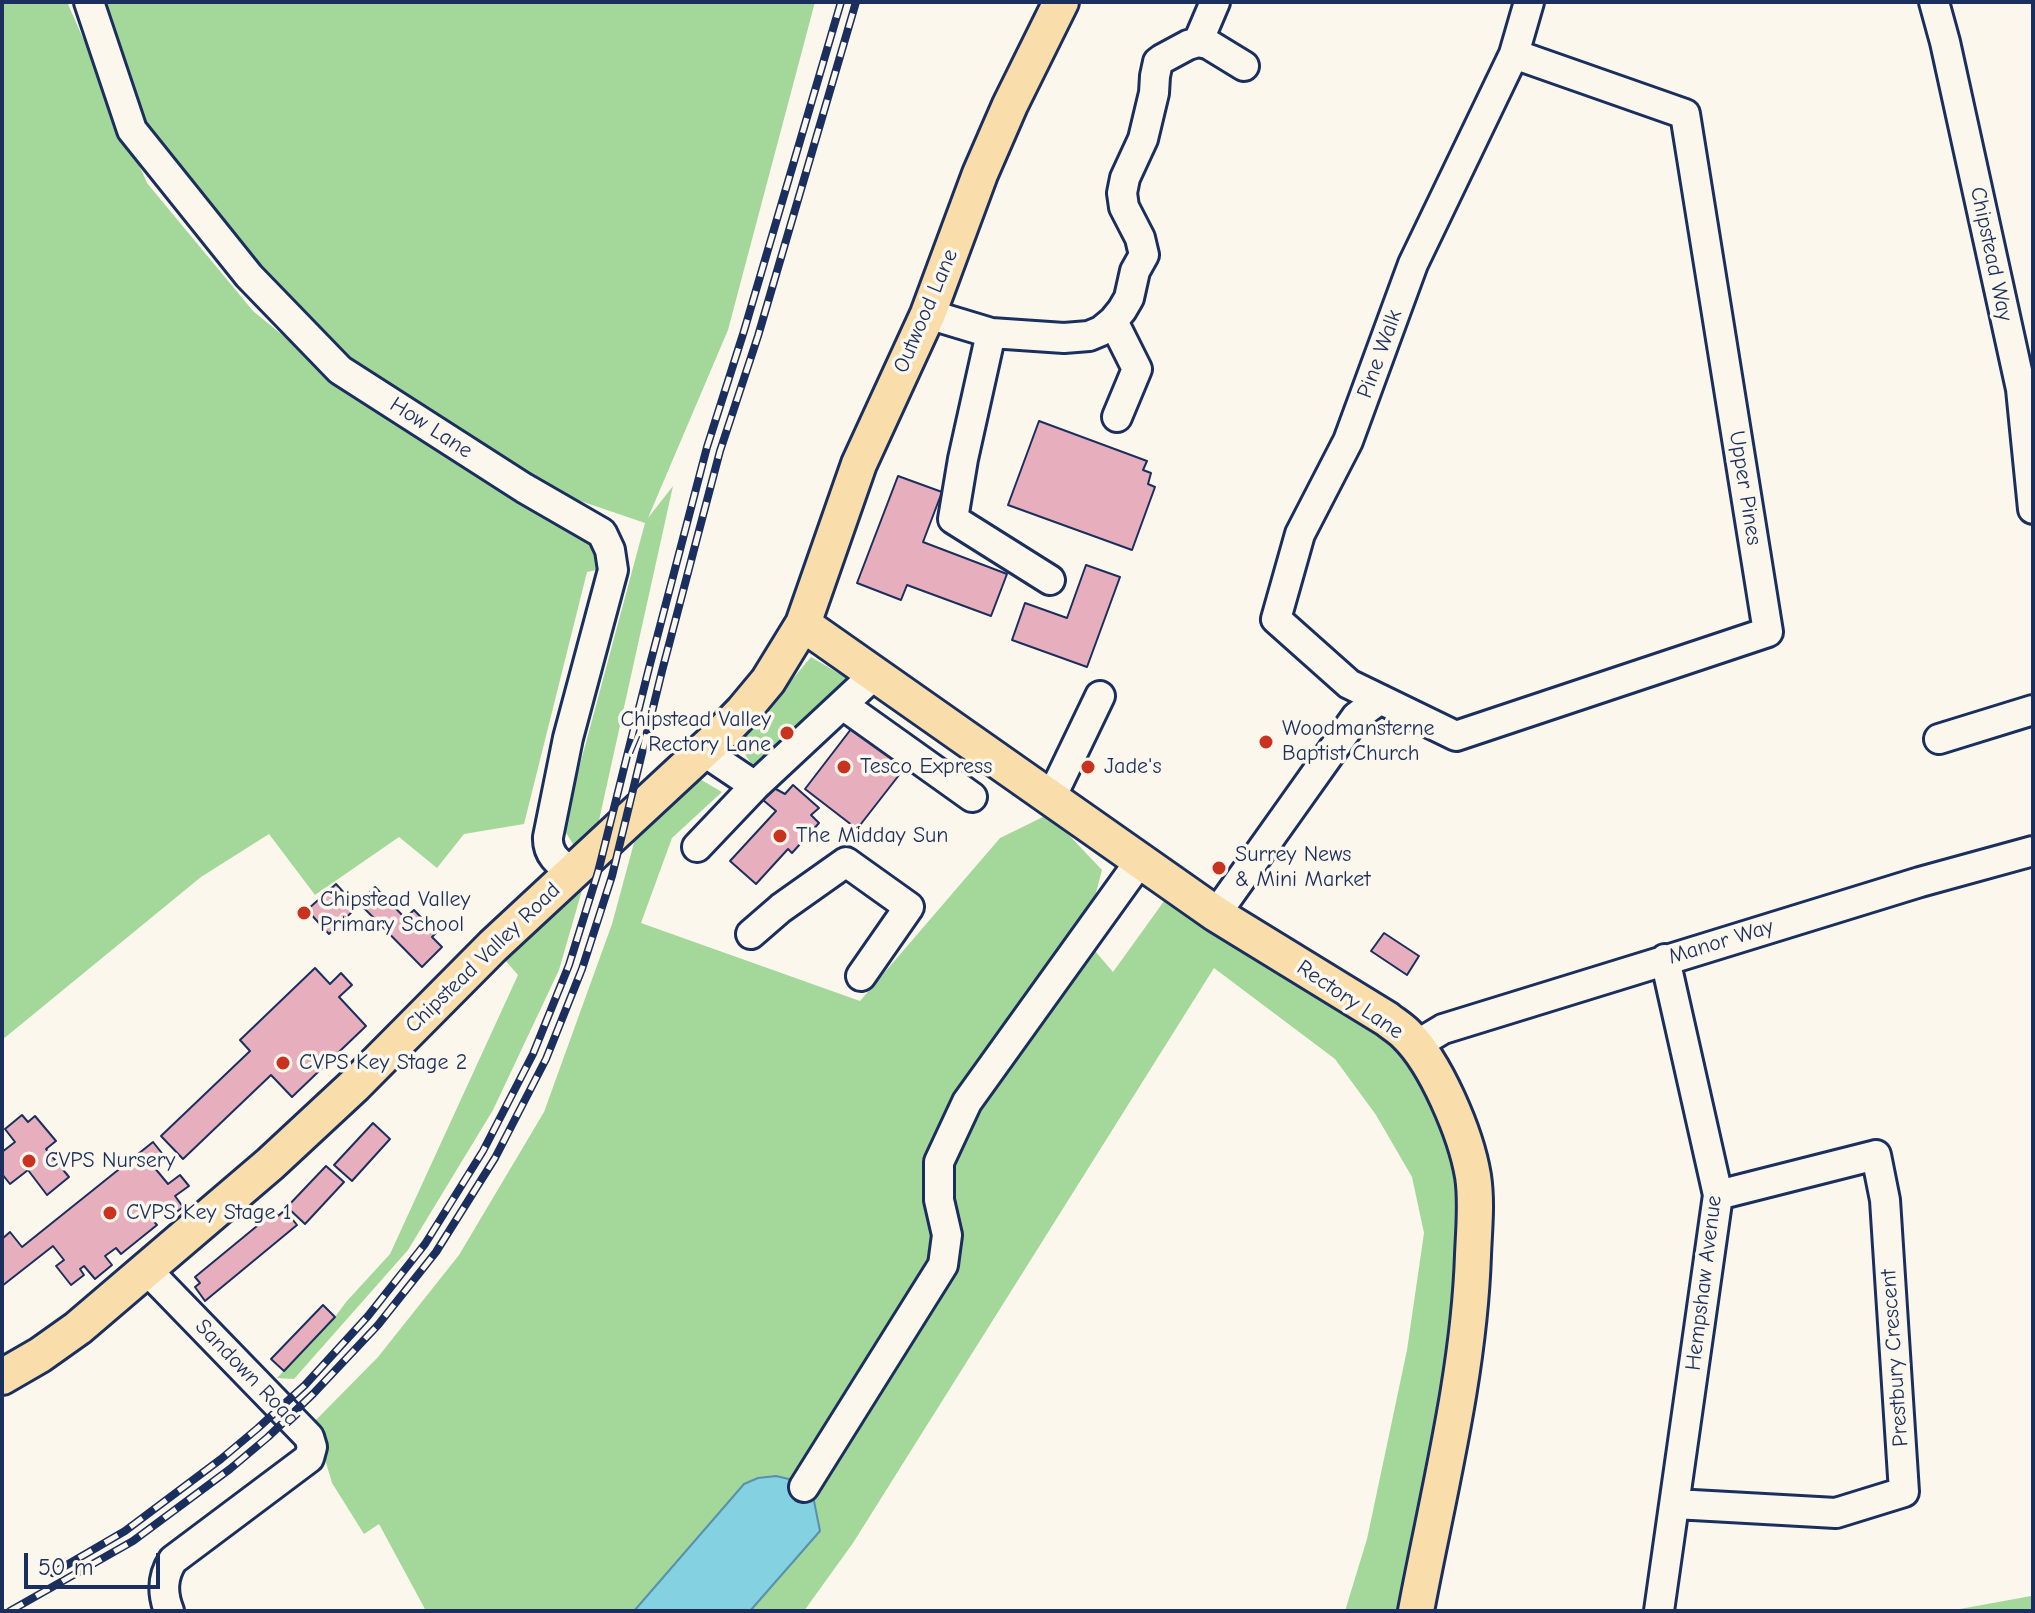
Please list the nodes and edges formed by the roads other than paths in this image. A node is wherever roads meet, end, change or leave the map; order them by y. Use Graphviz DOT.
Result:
graph roads {
  1 [pos="89,2"];
  2 [pos="1061,2"];
  3 [pos="1215,2"];
  4 [pos="1529,2"];
  5 [pos="1934,2"];
  6 [pos="1198,42"];
  7 [pos="1514,54"];
  8 [pos="1244,66"];
  9 [pos="928,314"];
  10 [pos="1113,321"];
  11 [pos="991,333"];
  12 [pos="1117,417"];
  13 [pos="2033,509"];
  14 [pos="1050,580"];
  15 [pos="803,624"];
  16 [pos="874,675"];
  17 [pos="1349,684"];
  18 [pos="1100,696"];
  19 [pos="1380,699"];
  20 [pos="843,705"];
  21 [pos="2033,710"];
  22 [pos="1356,717"];
  23 [pos="1939,739"];
  24 [pos="703,751"];
  25 [pos="755,786"];
  26 [pos="972,797"];
  27 [pos="1051,798"];
  28 [pos="697,847"];
  29 [pos="2033,851"];
  30 [pos="1140,861"];
  31 [pos="572,872"];
  32 [pos="1216,914"];
  33 [pos="751,934"];
  34 [pos="1665,959"];
  35 [pos="861,976"];
  36 [pos="1420,1051"];
  37 [pos="1718,1195"];
  38 [pos="147,1270"];
  39 [pos="2,1377"];
  40 [pos="804,1487"];
  41 [pos="1675,1504"];
  42 [pos="169,1611"];
  43 [pos="1416,1611"];
  44 [pos="1659,1611"];
  1 -- 31 [label="street, How Lane"];
  2 -- 9 [label="main road, Outwood Lane"];
  3 -- 6 [label="street"];
  4 -- 7 [label="street, Pine Walk"];
  5 -- 13 [label="street, Chipstead Way"];
  6 -- 8 [label="street"];
  6 -- 10 [label="street"];
  7 -- 17 [label="street, Pine Walk"];
  7 -- 19 [label="street, Upper Pines"];
  9 -- 11 [label="street"];
  9 -- 15 [label="main road, Outwood Lane"];
  10 -- 11 [label="street"];
  10 -- 12 [label="street"];
  11 -- 14 [label="street"];
  15 -- 16 [label="main road, Rectory Lane"];
  15 -- 24 [label="main road, Chipstead Valley Road"];
  16 -- 20 [label="street"];
  16 -- 27 [label="main road, Rectory Lane"];
  17 -- 19 [label="street, Pine Walk"];
  17 -- 22 [label="street"];
  18 -- 27 [label="street"];
  19 -- 22 [label="street"];
  20 -- 25 [label="street"];
  20 -- 26 [label="street"];
  21 -- 23 [label="street"];
  22 -- 32 [label="street"];
  24 -- 25 [label="street"];
  24 -- 31 [label="main road, Chipstead Valley Road"];
  25 -- 28 [label="street"];
  27 -- 30 [label="main road, Rectory Lane"];
  29 -- 34 [label="street, Manor Way"];
  30 -- 32 [label="main road, Rectory Lane"];
  30 -- 40 [label="street"];
  31 -- 38 [label="main road, Chipstead Valley Road"];
  32 -- 36 [label="main road, Rectory Lane"];
  33 -- 35 [label="street"];
  34 -- 36 [label="street, Manor Way"];
  34 -- 37 [label="street, Hempshaw Avenue"];
  36 -- 43 [label="main road, Rectory Lane"];
  37 -- 41 [label="street, Hempshaw Avenue"];
  37 -- 41 [label="street, Prestbury Crescent"];
  38 -- 39 [label="main road, Chipstead Valley Road"];
  38 -- 42 [label="street, Sandown Road"];
  41 -- 44 [label="street, Hempshaw Avenue"];
}
